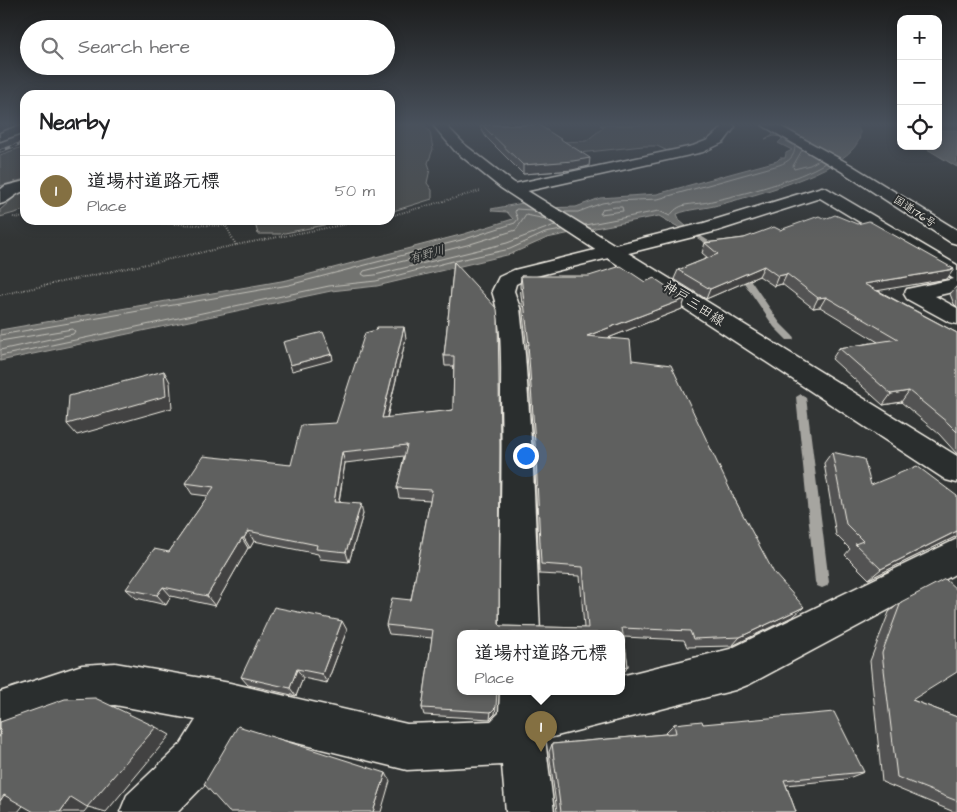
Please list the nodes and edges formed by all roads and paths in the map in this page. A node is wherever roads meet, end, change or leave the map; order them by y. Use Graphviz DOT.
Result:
graph roads {
  1 [pos="479,163"];
  2 [pos="635,163"];
  3 [pos="837,163"];
  4 [pos="860,163"];
  5 [pos="20,187"];
  6 [pos="511,187"];
  7 [pos="0,199"];
  8 [pos="948,214"];
  9 [pos="395,215"];
  10 [pos="201,225"];
  11 [pos="342,225"];
  12 [pos="957,238"];
  13 [pos="236,245"];
  14 [pos="613,251"];
  15 [pos="957,274"];
  16 [pos="957,285"];
  17 [pos="0,295"];
  18 [pos="957,317"];
  19 [pos="957,471"];
  20 [pos="957,555"];
  21 [pos="520,630"];
  22 [pos="625,689"];
  23 [pos="589,695"];
  24 [pos="230,704"];
  25 [pos="521,707"];
  26 [pos="0,714"];
  27 [pos="144,812"];
  28 [pos="530,812"];
  1 -- 6 [label="main road, 神戸三田線"];
  2 -- 6 [label="main road"];
  3 -- 12 [label="main road, 国道176号"];
  4 -- 8 [label="main road, 国道176号"];
  5 -- 7 [label="main road"];
  6 -- 9 [label="path"];
  6 -- 14 [label="main road, 神戸三田線"];
  10 -- 13 [label="path"];
  11 -- 13 [label="path"];
  13 -- 17 [label="path"];
  14 -- 15 [label="main road"];
  14 -- 19 [label="main road, 神戸三田線"];
  14 -- 21 [label="main road"];
  16 -- 18 [label="main road"];
  20 -- 22 [label="main road"];
  23 -- 25 [label="main road"];
  24 -- 25 [label="main road"];
  24 -- 26 [label="main road"];
  24 -- 27 [label="main road"];
  25 -- 28 [label="main road"];
}
